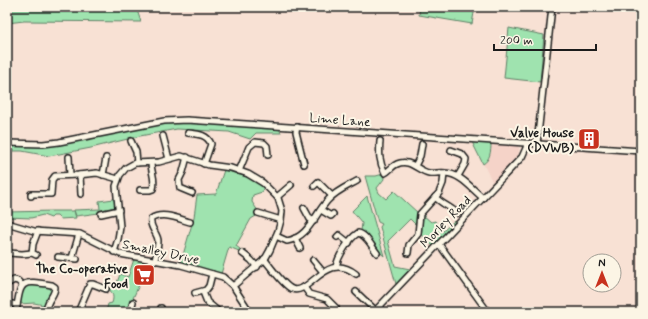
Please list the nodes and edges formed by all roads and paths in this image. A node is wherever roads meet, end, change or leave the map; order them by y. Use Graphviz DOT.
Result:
graph roads {
  1 [pos="552,7"];
  2 [pos="297,127"];
  3 [pos="188,132"];
  4 [pos="163,136"];
  5 [pos="131,141"];
  6 [pos="380,141"];
  7 [pos="7,143"];
  8 [pos="527,143"];
  9 [pos="537,144"];
  10 [pos="420,148"];
  11 [pos="455,149"];
  12 [pos="641,151"];
  13 [pos="268,155"];
  14 [pos="187,157"];
  15 [pos="69,158"];
  16 [pos="106,158"];
  17 [pos="169,159"];
  18 [pos="137,163"];
  19 [pos="151,163"];
  20 [pos="204,164"];
  21 [pos="304,164"];
  22 [pos="415,166"];
  23 [pos="240,171"];
  24 [pos="444,173"];
  25 [pos="70,175"];
  26 [pos="80,175"];
  27 [pos="103,175"];
  28 [pos="458,176"];
  29 [pos="118,179"];
  30 [pos="357,182"];
  31 [pos="291,185"];
  32 [pos="314,186"];
  33 [pos="140,190"];
  34 [pos="192,193"];
  35 [pos="81,194"];
  36 [pos="31,196"];
  37 [pos="332,196"];
  38 [pos="277,197"];
  39 [pos="435,197"];
  40 [pos="482,198"];
  41 [pos="304,208"];
  42 [pos="119,210"];
  43 [pos="321,210"];
  44 [pos="258,213"];
  45 [pos="457,213"];
  46 [pos="101,214"];
  47 [pos="333,214"];
  48 [pos="281,220"];
  49 [pos="314,221"];
  50 [pos="190,222"];
  51 [pos="7,223"];
  52 [pos="38,231"];
  53 [pos="79,234"];
  54 [pos="276,236"];
  55 [pos="337,237"];
  56 [pos="295,238"];
  57 [pos="349,243"];
  58 [pos="439,244"];
  59 [pos="300,248"];
  60 [pos="114,252"];
  61 [pos="9,253"];
  62 [pos="242,253"];
  63 [pos="377,253"];
  64 [pos="408,253"];
  65 [pos="58,257"];
  66 [pos="264,260"];
  67 [pos="312,260"];
  68 [pos="155,261"];
  69 [pos="257,267"];
  70 [pos="336,267"];
  71 [pos="323,272"];
  72 [pos="212,274"];
  73 [pos="356,274"];
  74 [pos="7,284"];
  75 [pos="22,285"];
  76 [pos="233,286"];
  77 [pos="304,287"];
  78 [pos="106,289"];
  79 [pos="202,292"];
  80 [pos="356,292"];
  81 [pos="196,293"];
  82 [pos="133,302"];
  83 [pos="7,303"];
  84 [pos="17,305"];
  85 [pos="336,308"];
  86 [pos="375,311"];
  87 [pos="16,312"];
  88 [pos="46,312"];
  89 [pos="78,312"];
  90 [pos="130,312"];
  91 [pos="219,312"];
  92 [pos="250,312"];
  93 [pos="488,312"];
  1 -- 9 [label="street"];
  2 -- 7 [label="street, Lime Lane"];
  2 -- 8 [label="street, Lime Lane"];
  2 -- 21 [label="street"];
  3 -- 20 [label="street"];
  4 -- 17 [label="street"];
  5 -- 18 [label="street"];
  6 -- 22 [label="street"];
  8 -- 9 [label="street, Lime Lane"];
  8 -- 40 [label="street, Morley Road"];
  9 -- 12 [label="street, Lime Lane"];
  10 -- 22 [label="street"];
  11 -- 28 [label="street"];
  13 -- 23 [label="street"];
  14 -- 17 [label="street"];
  14 -- 20 [label="street"];
  14 -- 34 [label="street"];
  15 -- 25 [label="street"];
  16 -- 27 [label="street"];
  17 -- 19 [label="street"];
  18 -- 19 [label="street"];
  18 -- 29 [label="street"];
  19 -- 33 [label="street"];
  20 -- 23 [label="street"];
  22 -- 24 [label="street"];
  23 -- 38 [label="street"];
  24 -- 28 [label="street"];
  24 -- 39 [label="street"];
  25 -- 26 [label="street"];
  25 -- 36 [label="street"];
  26 -- 27 [label="street"];
  26 -- 35 [label="street"];
  27 -- 29 [label="street"];
  28 -- 40 [label="street"];
  29 -- 42 [label="street"];
  30 -- 37 [label="street"];
  31 -- 38 [label="street"];
  32 -- 37 [label="street"];
  37 -- 43 [label="street"];
  38 -- 48 [label="street"];
  39 -- 45 [label="street"];
  39 -- 64 [label="street"];
  40 -- 58 [label="street, Morley Road"];
  41 -- 49 [label="street"];
  42 -- 46 [label="street"];
  42 -- 60 [label="street"];
  43 -- 47 [label="street"];
  43 -- 49 [label="street"];
  44 -- 48 [label="street"];
  48 -- 54 [label="street"];
  49 -- 56 [label="street"];
  50 -- 68 [label="street"];
  51 -- 52 [label="street, Smalley Drive"];
  52 -- 53 [label="street, Smalley Drive"];
  52 -- 61 [label="street"];
  53 -- 60 [label="street, Smalley Drive"];
  53 -- 65 [label="street"];
  54 -- 56 [label="street"];
  54 -- 66 [label="street"];
  55 -- 57 [label="street"];
  56 -- 59 [label="street"];
  57 -- 63 [label="street"];
  57 -- 70 [label="street"];
  58 -- 86 [label="street, Morley Road"];
  58 -- 93 [label="street"];
  60 -- 68 [label="street, Smalley Drive"];
  62 -- 69 [label="street"];
  66 -- 69 [label="street"];
  66 -- 77 [label="street"];
  67 -- 71 [label="street"];
  68 -- 72 [label="street, Smalley Drive"];
  69 -- 76 [label="street"];
  70 -- 71 [label="street"];
  70 -- 73 [label="street"];
  71 -- 77 [label="street"];
  72 -- 76 [label="street, Smalley Drive"];
  72 -- 79 [label="street"];
  74 -- 75 [label="street"];
  75 -- 84 [label="street"];
  75 -- 88 [label="street"];
  76 -- 92 [label="street, Smalley Drive"];
  77 -- 85 [label="street"];
  78 -- 89 [label="street"];
  79 -- 81 [label="street"];
  79 -- 91 [label="street"];
  80 -- 86 [label="street"];
  82 -- 90 [label="street"];
  83 -- 84 [label="street"];
  84 -- 87 [label="street"];
}
